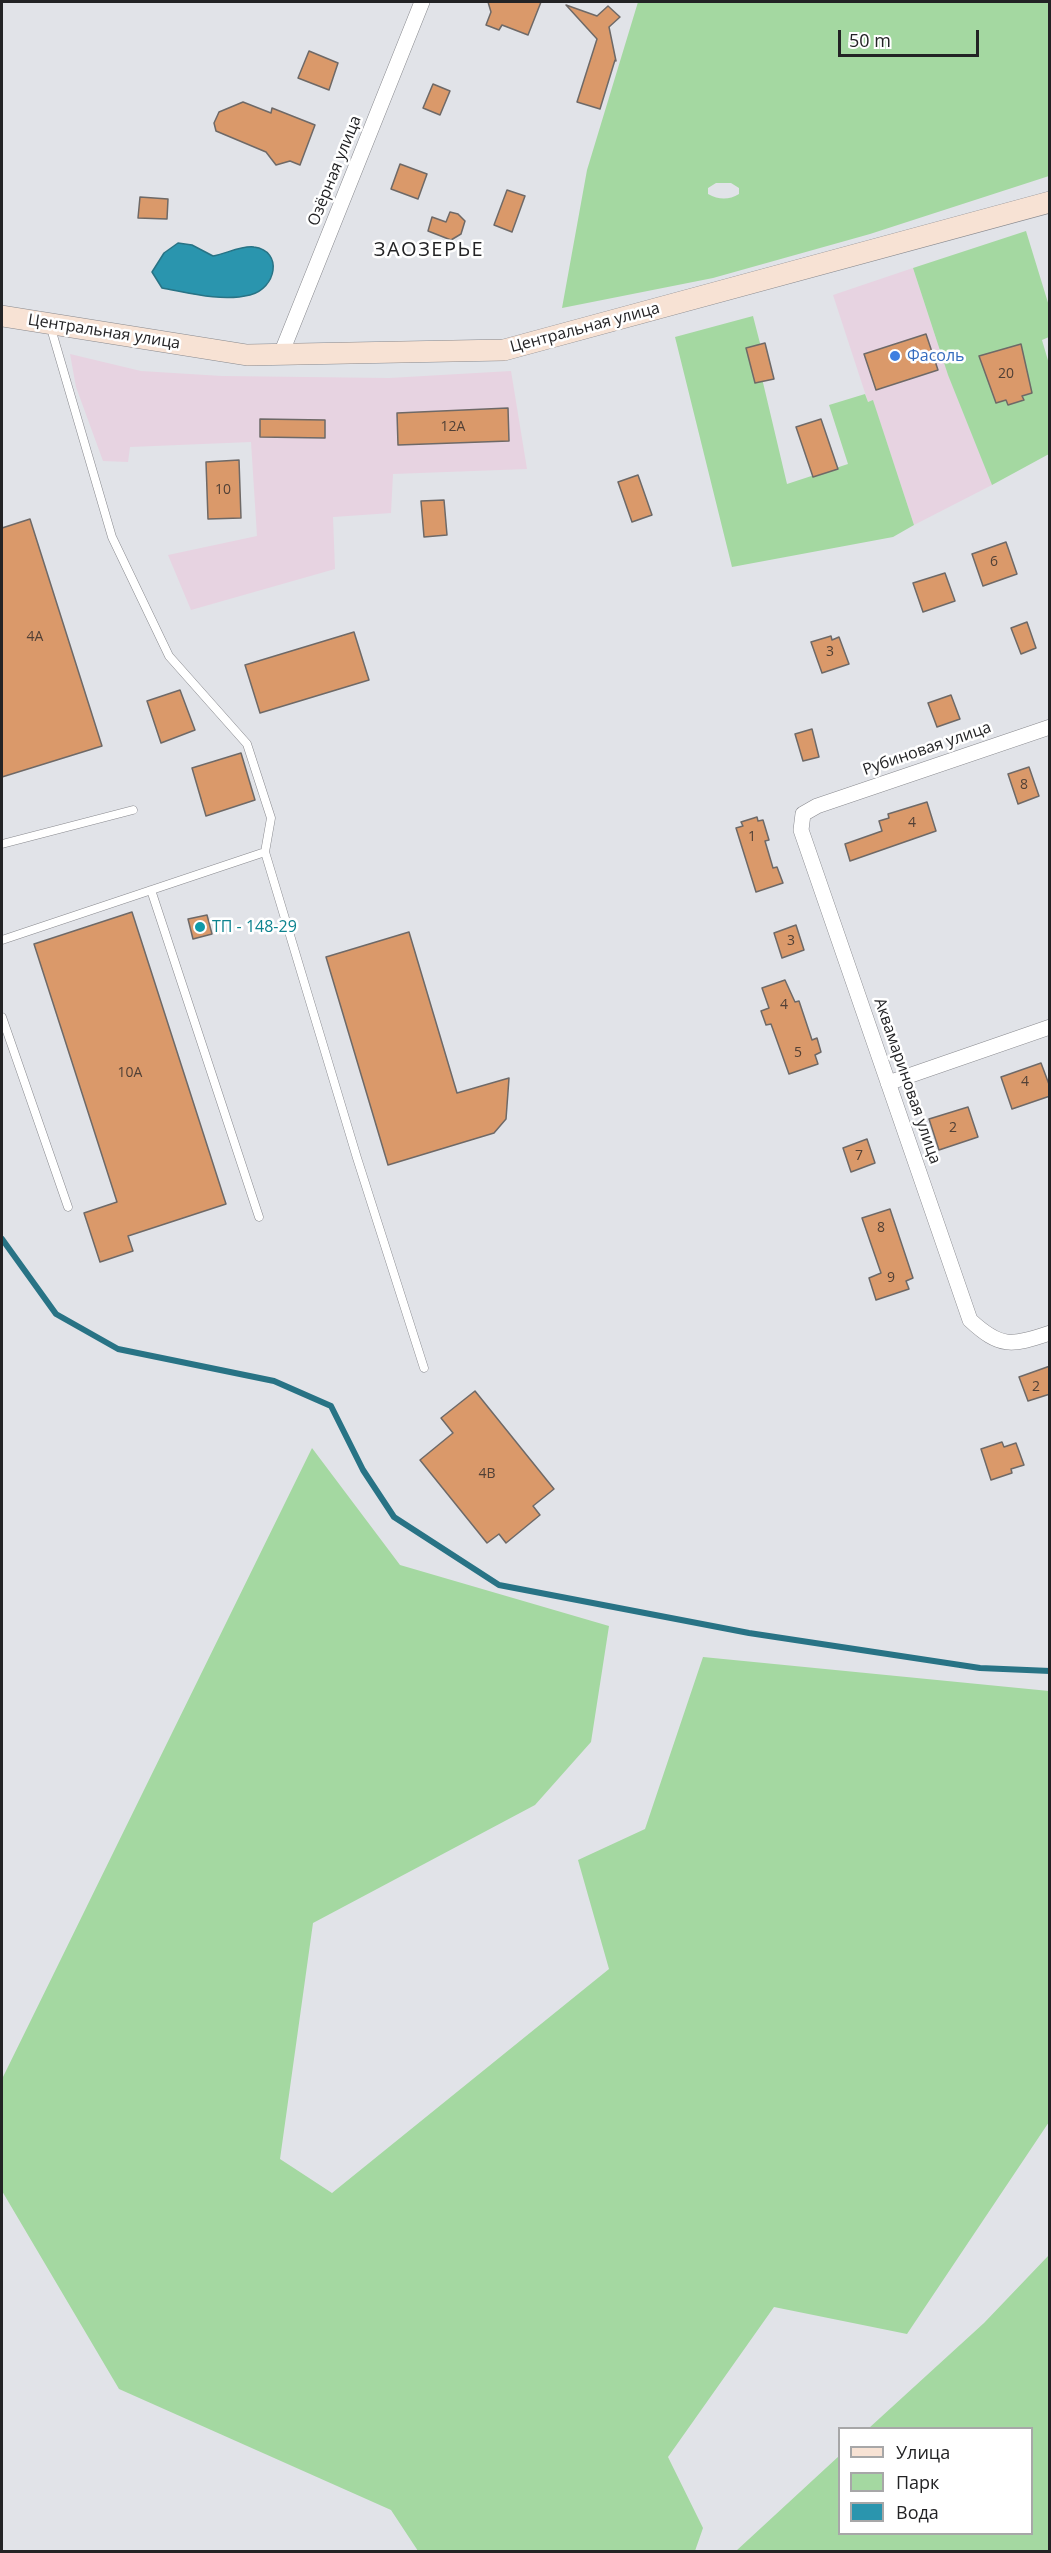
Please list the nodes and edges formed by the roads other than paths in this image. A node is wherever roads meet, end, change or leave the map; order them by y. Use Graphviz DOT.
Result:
graph roads {
  1 [pos="423,2"];
  2 [pos="1050,202"];
  3 [pos="2,316"];
  4 [pos="50,324"];
  5 [pos="281,354"];
  6 [pos="1050,727"];
  7 [pos="817,806"];
  8 [pos="133,810"];
  9 [pos="2,844"];
  10 [pos="265,852"];
  11 [pos="151,890"];
  12 [pos="2,940"];
  13 [pos="2,1017"];
  14 [pos="1050,1028"];
  15 [pos="888,1083"];
  16 [pos="68,1207"];
  17 [pos="259,1216"];
  18 [pos="1050,1333"];
  19 [pos="424,1368"];
  1 -- 5 [label="street, Озёрная улица"];
  2 -- 5 [label="main road, Центральная улица"];
  3 -- 4 [label="main road, Центральная улица"];
  4 -- 5 [label="main road, Центральная улица"];
  4 -- 10 [label="lane"];
  6 -- 7 [label="street, Рубиновая улица"];
  7 -- 15 [label="street, Аквамариновая улица"];
  8 -- 9 [label="lane"];
  10 -- 11 [label="lane"];
  10 -- 19 [label="lane"];
  11 -- 12 [label="lane"];
  11 -- 17 [label="lane"];
  13 -- 16 [label="lane"];
  14 -- 15 [label="street"];
  15 -- 18 [label="street, Аквамариновая улица"];
}
